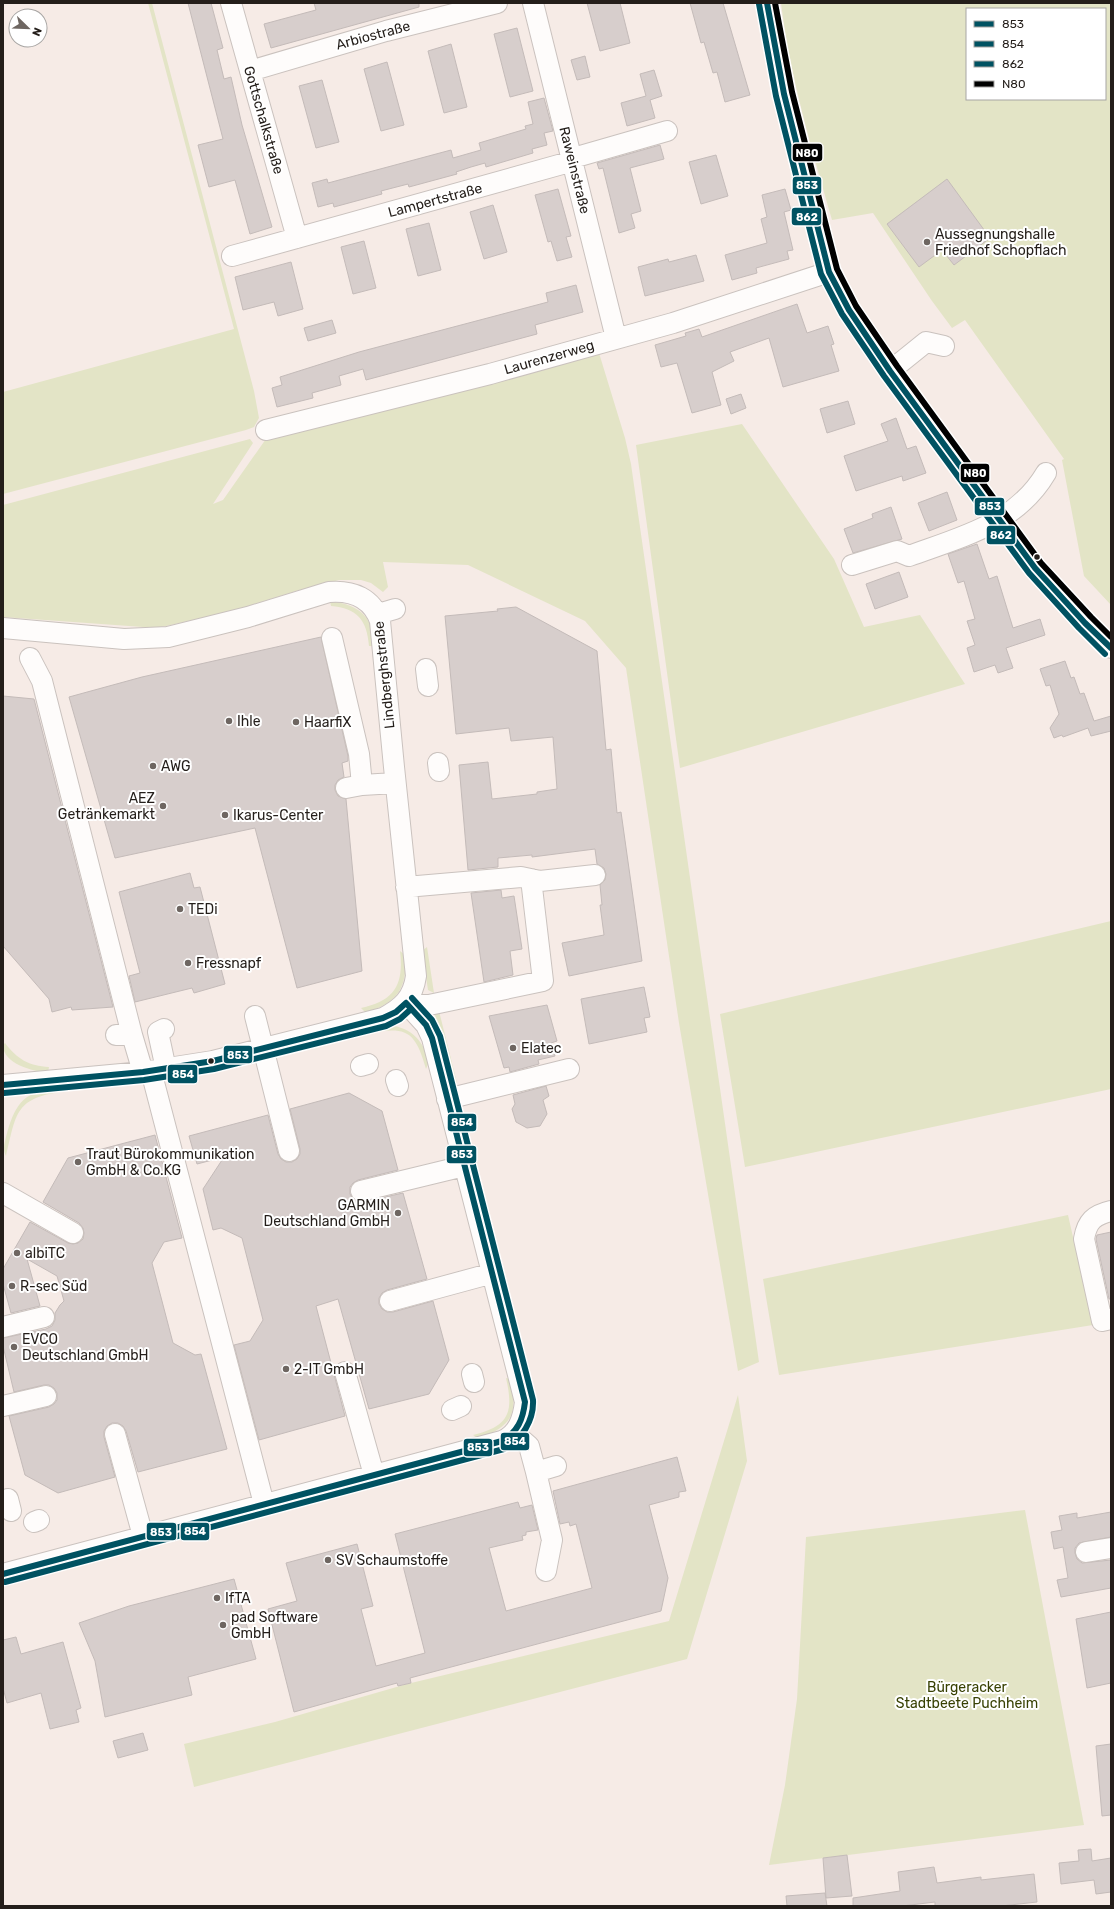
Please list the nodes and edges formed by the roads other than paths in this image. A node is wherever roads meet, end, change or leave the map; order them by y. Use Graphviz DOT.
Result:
graph roads {
  1 [pos="231,3"];
  2 [pos="497,3"];
  3 [pos="534,3"];
  4 [pos="767,3"];
  5 [pos="250,71"];
  6 [pos="668,131"];
  7 [pos="573,160"];
  8 [pos="297,238"];
  9 [pos="232,256"];
  10 [pos="829,272"];
  11 [pos="616,338"];
  12 [pos="944,346"];
  13 [pos="890,371"];
  14 [pos="266,430"];
  15 [pos="1046,473"];
  16 [pos="996,517"];
  17 [pos="931,539"];
  18 [pos="852,565"];
  19 [pos="3,628"];
  20 [pos="33,630"];
  21 [pos="332,638"];
  22 [pos="1111,648"];
  23 [pos="395,783"];
  24 [pos="595,876"];
  25 [pos="531,879"];
  26 [pos="406,887"];
  27 [pos="406,1003"];
  28 [pos="255,1016"];
  29 [pos="164,1028"];
  30 [pos="262,1049"];
  31 [pos="569,1069"];
  32 [pos="153,1071"];
  33 [pos="3,1085"];
  34 [pos="447,1099"];
  35 [pos="289,1151"];
  36 [pos="464,1166"];
  37 [pos="361,1191"];
  38 [pos="3,1193"];
  39 [pos="1111,1211"];
  40 [pos="73,1232"];
  41 [pos="493,1273"];
  42 [pos="390,1301"];
  43 [pos="44,1317"];
  44 [pos="1107,1320"];
  45 [pos="3,1327"];
  46 [pos="345,1372"];
  47 [pos="46,1396"];
  48 [pos="3,1406"];
  49 [pos="517,1428"];
  50 [pos="115,1434"];
  51 [pos="556,1466"];
  52 [pos="536,1472"];
  53 [pos="374,1475"];
  54 [pos="264,1504"];
  55 [pos="143,1536"];
  56 [pos="1111,1548"];
  57 [pos="1086,1552"];
  58 [pos="546,1571"];
  59 [pos="3,1574"];
  1 -- 5 [label="street, Gottschalkstraße"];
  2 -- 5 [label="street, Arbiostraße"];
  3 -- 7 [label="street, Raweinstraße"];
  4 -- 10 [label="street"];
  5 -- 8 [label="street, Gottschalkstraße"];
  6 -- 7 [label="street, Lampertstraße"];
  7 -- 8 [label="street, Lampertstraße"];
  7 -- 11 [label="street, Raweinstraße"];
  8 -- 9 [label="street, Lampertstraße"];
  10 -- 11 [label="street, Laurenzerweg"];
  10 -- 13 [label="street"];
  11 -- 14 [label="street, Laurenzerweg"];
  12 -- 13 [label="street"];
  13 -- 16 [label="street"];
  15 -- 16 [label="street"];
  16 -- 17 [label="street"];
  16 -- 18 [label="street"];
  16 -- 22 [label="street"];
  19 -- 20 [label="street, Lindberghstraße"];
  20 -- 23 [label="street, Lindberghstraße"];
  20 -- 32 [label="street"];
  21 -- 23 [label="street"];
  23 -- 26 [label="street, Lindberghstraße"];
  24 -- 25 [label="street"];
  25 -- 26 [label="street"];
  25 -- 27 [label="street"];
  26 -- 27 [label="street, Lindberghstraße"];
  27 -- 30 [label="street"];
  27 -- 34 [label="street"];
  28 -- 30 [label="street"];
  29 -- 32 [label="street"];
  30 -- 32 [label="street"];
  30 -- 35 [label="street"];
  31 -- 34 [label="street"];
  32 -- 33 [label="street"];
  32 -- 54 [label="street"];
  34 -- 36 [label="street"];
  36 -- 37 [label="street"];
  36 -- 41 [label="street"];
  38 -- 40 [label="street"];
  39 -- 44 [label="street"];
  41 -- 42 [label="street"];
  41 -- 49 [label="street"];
  43 -- 45 [label="street"];
  46 -- 53 [label="street"];
  47 -- 48 [label="street"];
  49 -- 52 [label="street"];
  49 -- 53 [label="street"];
  50 -- 55 [label="street"];
  51 -- 52 [label="street"];
  52 -- 58 [label="street"];
  53 -- 54 [label="street"];
  54 -- 55 [label="street"];
  55 -- 59 [label="street"];
  56 -- 57 [label="street"];
}
